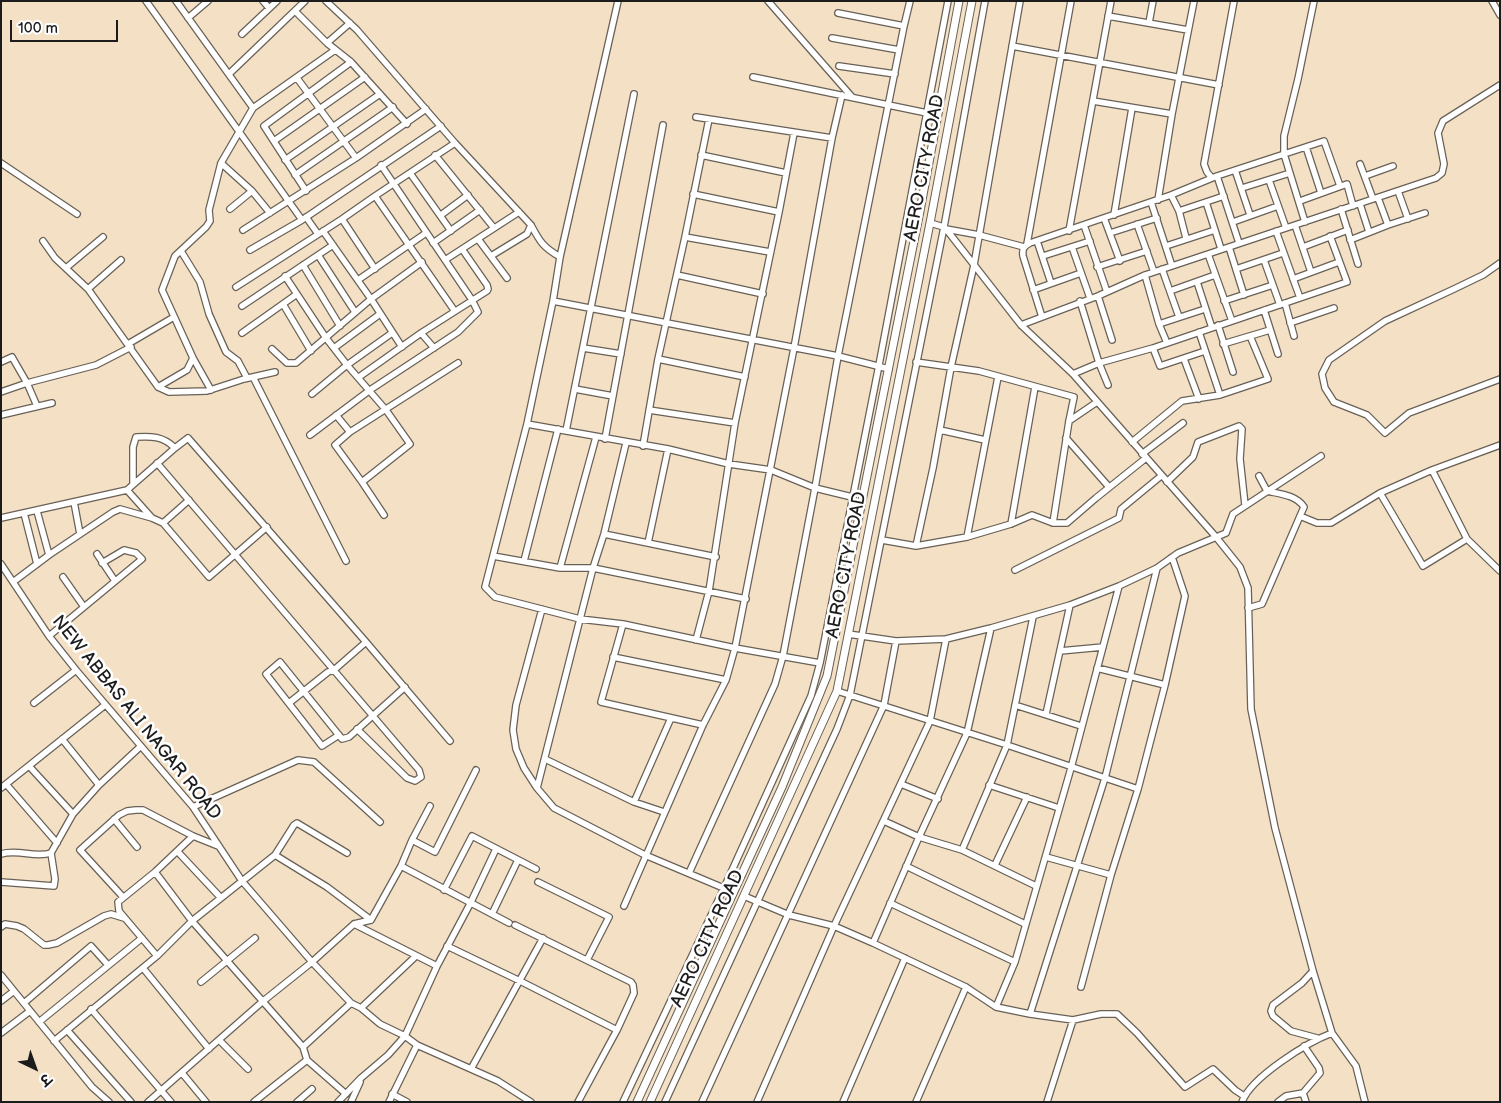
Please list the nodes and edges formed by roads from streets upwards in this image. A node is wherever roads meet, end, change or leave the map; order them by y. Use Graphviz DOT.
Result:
graph roads {
  1 [pos="146,1"];
  2 [pos="208,1"];
  3 [pos="263,1"];
  4 [pos="277,1"];
  5 [pos="305,1"];
  6 [pos="326,1"];
  7 [pos="618,1"];
  8 [pos="768,1"];
  9 [pos="910,1"];
  10 [pos="948,1"];
  11 [pos="959,1"];
  12 [pos="972,1"];
  13 [pos="985,1"];
  14 [pos="1020,1"];
  15 [pos="1071,1"];
  16 [pos="1111,1"];
  17 [pos="1153,1"];
  18 [pos="1194,1"];
  19 [pos="1234,1"];
  20 [pos="1314,1"];
  21 [pos="1492,1"];
  22 [pos="177,2"];
  23 [pos="269,8"];
  24 [pos="296,12"];
  25 [pos="838,13"];
  26 [pos="1500,15"];
  27 [pos="1108,16"];
  28 [pos="188,18"];
  29 [pos="350,23"];
  30 [pos="1149,23"];
  31 [pos="904,26"];
  32 [pos="1188,30"];
  33 [pos="242,34"];
  34 [pos="832,38"];
  35 [pos="327,43"];
  36 [pos="1012,46"];
  37 [pos="335,50"];
  38 [pos="899,50"];
  39 [pos="1061,54"];
  40 [pos="1100,61"];
  41 [pos="351,62"];
  42 [pos="839,66"];
  43 [pos="229,74"];
  44 [pos="894,74"];
  45 [pos="365,77"];
  46 [pos="753,77"];
  47 [pos="1179,77"];
  48 [pos="297,78"];
  49 [pos="1219,85"];
  50 [pos="1500,85"];
  51 [pos="308,94"];
  52 [pos="380,94"];
  53 [pos="634,94"];
  54 [pos="842,95"];
  55 [pos="852,98"];
  56 [pos="1093,101"];
  57 [pos="393,106"];
  58 [pos="888,106"];
  59 [pos="253,108"];
  60 [pos="1132,108"];
  61 [pos="320,109"];
  62 [pos="426,109"];
  63 [pos="926,113"];
  64 [pos="1172,114"];
  65 [pos="696,116"];
  66 [pos="708,119"];
  67 [pos="407,124"];
  68 [pos="663,125"];
  69 [pos="333,126"];
  70 [pos="441,126"];
  71 [pos="238,132"];
  72 [pos="794,133"];
  73 [pos="832,138"];
  74 [pos="274,141"];
  75 [pos="343,141"];
  76 [pos="455,143"];
  77 [pos="1306,147"];
  78 [pos="1284,154"];
  79 [pos="435,155"];
  80 [pos="701,155"];
  81 [pos="356,158"];
  82 [pos="285,160"];
  83 [pos="1,163"];
  84 [pos="221,164"];
  85 [pos="1360,164"];
  86 [pos="381,165"];
  87 [pos="1393,166"];
  88 [pos="1235,170"];
  89 [pos="410,173"];
  90 [pos="786,173"];
  91 [pos="1290,173"];
  92 [pos="295,175"];
  93 [pos="1365,176"];
  94 [pos="1215,177"];
  95 [pos="1269,180"];
  96 [pos="393,183"];
  97 [pos="1340,186"];
  98 [pos="1242,188"];
  99 [pos="252,191"];
  100 [pos="306,191"];
  101 [pos="1398,191"];
  102 [pos="1321,193"];
  103 [pos="693,194"];
  104 [pos="468,195"];
  105 [pos="1171,195"];
  106 [pos="375,196"];
  107 [pos="1224,196"];
  108 [pos="1375,199"];
  109 [pos="1158,200"];
  110 [pos="289,201"];
  111 [pos="1300,201"];
  112 [pos="1151,202"];
  113 [pos="1206,202"];
  114 [pos="1356,205"];
  115 [pos="1278,206"];
  116 [pos="230,209"];
  117 [pos="1341,209"];
  118 [pos="480,210"];
  119 [pos="1178,211"];
  120 [pos="519,212"];
  121 [pos="779,212"];
  122 [pos="270,213"];
  123 [pos="77,214"];
  124 [pos="1426,214"];
  125 [pos="1114,215"];
  126 [pos="1250,215"];
  127 [pos="441,216"];
  128 [pos="1104,218"];
  129 [pos="1157,218"];
  130 [pos="304,219"];
  131 [pos="342,219"];
  132 [pos="1408,219"];
  133 [pos="1233,222"];
  134 [pos="1305,222"];
  135 [pos="930,223"];
  136 [pos="1137,224"];
  137 [pos="531,225"];
  138 [pos="1084,225"];
  139 [pos="1295,225"];
  140 [pos="1388,225"];
  141 [pos="494,228"];
  142 [pos="945,228"];
  143 [pos="1286,228"];
  144 [pos="243,230"];
  145 [pos="1215,230"];
  146 [pos="1348,230"];
  147 [pos="450,231"];
  148 [pos="1069,231"];
  149 [pos="1276,231"];
  150 [pos="1369,232"];
  151 [pos="320,233"];
  152 [pos="426,233"];
  153 [pos="1110,233"];
  154 [pos="979,235"];
  155 [pos="1330,236"];
  156 [pos="103,237"];
  157 [pos="686,237"];
  158 [pos="1186,238"];
  159 [pos="478,239"];
  160 [pos="43,240"];
  161 [pos="1350,240"];
  162 [pos="1037,241"];
  163 [pos="1090,241"];
  164 [pos="433,243"];
  165 [pos="1239,243"];
  166 [pos="333,245"];
  167 [pos="409,245"];
  168 [pos="1026,245"];
  169 [pos="1166,246"];
  170 [pos="1072,247"];
  171 [pos="1229,247"];
  172 [pos="1303,247"];
  173 [pos="462,249"];
  174 [pos="1221,249"];
  175 [pos="181,250"];
  176 [pos="250,250"];
  177 [pos="1147,251"];
  178 [pos="770,252"];
  179 [pos="1284,253"];
  180 [pos="1208,254"];
  181 [pos="318,255"];
  182 [pos="491,256"];
  183 [pos="1043,256"];
  184 [pos="560,257"];
  185 [pos="121,260"];
  186 [pos="445,260"];
  187 [pos="1264,260"];
  188 [pos="1120,261"];
  189 [pos="422,262"];
  190 [pos="1339,262"];
  191 [pos="1500,263"];
  192 [pos="1358,264"];
  193 [pos="304,265"];
  194 [pos="974,265"];
  195 [pos="1172,266"];
  196 [pos="1097,267"];
  197 [pos="66,268"];
  198 [pos="1162,269"];
  199 [pos="1236,269"];
  200 [pos="375,270"];
  201 [pos="1154,272"];
  202 [pos="1311,272"];
  203 [pos="1081,273"];
  204 [pos="1145,274"];
  205 [pos="677,275"];
  206 [pos="1215,275"];
  207 [pos="285,276"];
  208 [pos="507,278"];
  209 [pos="1293,279"];
  210 [pos="358,280"];
  211 [pos="1196,282"];
  212 [pos="1051,283"];
  213 [pos="1273,285"];
  214 [pos="236,287"];
  215 [pos="88,289"];
  216 [pos="1033,290"];
  217 [pos="1170,291"];
  218 [pos="1107,292"];
  219 [pos="297,294"];
  220 [pos="763,294"];
  221 [pos="1244,295"];
  222 [pos="1098,296"];
  223 [pos="1090,298"];
  224 [pos="1300,298"];
  225 [pos="371,299"];
  226 [pos="472,300"];
  227 [pos="553,301"];
  228 [pos="1080,301"];
  229 [pos="1224,301"];
  230 [pos="283,304"];
  231 [pos="1282,304"];
  232 [pos="242,306"];
  233 [pos="590,308"];
  234 [pos="1334,308"];
  235 [pos="1205,309"];
  236 [pos="454,310"];
  237 [pos="1264,310"];
  238 [pos="355,312"];
  239 [pos="380,314"];
  240 [pos="627,316"];
  241 [pos="174,317"];
  242 [pos="1042,317"];
  243 [pos="1179,317"];
  244 [pos="1232,321"];
  245 [pos="667,323"];
  246 [pos="1290,323"];
  247 [pos="1021,324"];
  248 [pos="1159,324"];
  249 [pos="1218,325"];
  250 [pos="340,326"];
  251 [pos="1212,328"];
  252 [pos="1270,330"];
  253 [pos="242,332"];
  254 [pos="421,332"];
  255 [pos="1199,332"];
  256 [pos="392,333"];
  257 [pos="1250,336"];
  258 [pos="1294,336"];
  259 [pos="326,338"];
  260 [pos="1112,340"];
  261 [pos="752,341"];
  262 [pos="1167,343"];
  263 [pos="1223,344"];
  264 [pos="130,346"];
  265 [pos="402,347"];
  266 [pos="334,348"];
  267 [pos="434,348"];
  268 [pos="583,348"];
  269 [pos="794,348"];
  270 [pos="1154,348"];
  271 [pos="272,349"];
  272 [pos="311,351"];
  273 [pos="1205,351"];
  274 [pos="621,354"];
  275 [pos="1278,354"];
  276 [pos="838,356"];
  277 [pos="193,358"];
  278 [pos="658,359"];
  279 [pos="1184,359"];
  280 [pos="1,362"];
  281 [pos="916,362"];
  282 [pos="458,363"];
  283 [pos="1099,363"];
  284 [pos="347,365"];
  285 [pos="879,365"];
  286 [pos="951,367"];
  287 [pos="889,368"];
  288 [pos="275,372"];
  289 [pos="1233,372"];
  290 [pos="1073,374"];
  291 [pos="998,376"];
  292 [pos="359,377"];
  293 [pos="250,378"];
  294 [pos="745,378"];
  295 [pos="1500,379"];
  296 [pos="27,383"];
  297 [pos="1108,385"];
  298 [pos="158,387"];
  299 [pos="1035,387"];
  300 [pos="575,389"];
  301 [pos="210,390"];
  302 [pos="370,390"];
  303 [pos="1,392"];
  304 [pos="312,394"];
  305 [pos="1220,395"];
  306 [pos="613,396"];
  307 [pos="1199,399"];
  308 [pos="1097,402"];
  309 [pos="52,403"];
  310 [pos="37,406"];
  311 [pos="386,410"];
  312 [pos="649,410"];
  313 [pos="2,413"];
  314 [pos="336,415"];
  315 [pos="1068,421"];
  316 [pos="1183,422"];
  317 [pos="735,423"];
  318 [pos="526,424"];
  319 [pos="558,430"];
  320 [pos="940,430"];
  321 [pos="566,431"];
  322 [pos="350,432"];
  323 [pos="310,435"];
  324 [pos="596,437"];
  325 [pos="1066,438"];
  326 [pos="605,439"];
  327 [pos="986,440"];
  328 [pos="1132,442"];
  329 [pos="626,443"];
  330 [pos="643,446"];
  331 [pos="1500,446"];
  332 [pos="174,448"];
  333 [pos="668,449"];
  334 [pos="1144,456"];
  335 [pos="1321,456"];
  336 [pos="157,463"];
  337 [pos="729,464"];
  338 [pos="771,470"];
  339 [pos="1432,470"];
  340 [pos="1161,476"];
  341 [pos="1259,476"];
  342 [pos="362,482"];
  343 [pos="1167,482"];
  344 [pos="133,484"];
  345 [pos="1109,487"];
  346 [pos="816,488"];
  347 [pos="127,490"];
  348 [pos="1267,491"];
  349 [pos="1380,494"];
  350 [pos="852,497"];
  351 [pos="862,499"];
  352 [pos="189,500"];
  353 [pos="74,502"];
  354 [pos="874,503"];
  355 [pos="1245,505"];
  356 [pos="36,511"];
  357 [pos="24,513"];
  358 [pos="384,515"];
  359 [pos="1300,516"];
  360 [pos="1,518"];
  361 [pos="152,518"];
  362 [pos="163,522"];
  363 [pos="1053,523"];
  364 [pos="1011,524"];
  365 [pos="267,527"];
  366 [pos="80,534"];
  367 [pos="604,534"];
  368 [pos="967,537"];
  369 [pos="1216,537"];
  370 [pos="1466,539"];
  371 [pos="882,540"];
  372 [pos="648,543"];
  373 [pos="916,546"];
  374 [pos="49,554"];
  375 [pos="97,554"];
  376 [pos="236,554"];
  377 [pos="493,556"];
  378 [pos="716,557"];
  379 [pos="1172,557"];
  380 [pos="346,561"];
  381 [pos="102,562"];
  382 [pos="524,562"];
  383 [pos="1,564"];
  384 [pos="37,564"];
  385 [pos="560,568"];
  386 [pos="593,568"];
  387 [pos="1158,568"];
  388 [pos="1015,570"];
  389 [pos="1500,571"];
  390 [pos="63,577"];
  391 [pos="13,582"];
  392 [pos="115,582"];
  393 [pos="1119,586"];
  394 [pos="709,591"];
  395 [pos="746,599"];
  396 [pos="1070,605"];
  397 [pos="84,607"];
  398 [pos="1248,608"];
  399 [pos="542,609"];
  400 [pos="1033,616"];
  401 [pos="580,619"];
  402 [pos="623,624"];
  403 [pos="991,628"];
  404 [pos="848,634"];
  405 [pos="49,636"];
  406 [pos="862,636"];
  407 [pos="946,639"];
  408 [pos="696,640"];
  409 [pos="896,641"];
  410 [pos="366,642"];
  411 [pos="1103,647"];
  412 [pos="735,648"];
  413 [pos="1060,650"];
  414 [pos="783,656"];
  415 [pos="613,657"];
  416 [pos="820,663"];
  417 [pos="1097,668"];
  418 [pos="76,670"];
  419 [pos="334,670"];
  420 [pos="1130,676"];
  421 [pos="726,680"];
  422 [pos="1165,685"];
  423 [pos="405,687"];
  424 [pos="837,691"];
  425 [pos="304,692"];
  426 [pos="850,695"];
  427 [pos="34,703"];
  428 [pos="289,703"];
  429 [pos="105,705"];
  430 [pos="884,705"];
  431 [pos="1015,705"];
  432 [pos="1046,714"];
  433 [pos="372,715"];
  434 [pos="671,718"];
  435 [pos="930,721"];
  436 [pos="703,725"];
  437 [pos="1082,726"];
  438 [pos="357,729"];
  439 [pos="967,734"];
  440 [pos="339,735"];
  441 [pos="62,739"];
  442 [pos="450,741"];
  443 [pos="1007,745"];
  444 [pos="140,746"];
  445 [pos="546,759"];
  446 [pos="29,766"];
  447 [pos="1072,768"];
  448 [pos="476,770"];
  449 [pos="1105,778"];
  450 [pos="901,784"];
  451 [pos="989,785"];
  452 [pos="4,786"];
  453 [pos="99,786"];
  454 [pos="537,788"];
  455 [pos="1138,790"];
  456 [pos="1027,797"];
  457 [pos="938,798"];
  458 [pos="634,802"];
  459 [pos="430,806"];
  460 [pos="193,807"];
  461 [pos="1059,808"];
  462 [pos="664,812"];
  463 [pos="73,814"];
  464 [pos="114,819"];
  465 [pos="884,821"];
  466 [pos="380,822"];
  467 [pos="193,836"];
  468 [pos="919,837"];
  469 [pos="412,840"];
  470 [pos="57,843"];
  471 [pos="218,846"];
  472 [pos="137,847"];
  473 [pos="496,849"];
  474 [pos="962,850"];
  475 [pos="178,852"];
  476 [pos="52,853"];
  477 [pos="347,853"];
  478 [pos="1,854"];
  479 [pos="275,855"];
  480 [pos="645,855"];
  481 [pos="1046,857"];
  482 [pos="518,860"];
  483 [pos="995,865"];
  484 [pos="401,866"];
  485 [pos="906,866"];
  486 [pos="1078,866"];
  487 [pos="536,869"];
  488 [pos="155,872"];
  489 [pos="689,873"];
  490 [pos="1111,875"];
  491 [pos="242,881"];
  492 [pos="1,882"];
  493 [pos="538,882"];
  494 [pos="1036,886"];
  495 [pos="724,888"];
  496 [pos="444,890"];
  497 [pos="732,892"];
  498 [pos="744,896"];
  499 [pos="123,897"];
  500 [pos="221,898"];
  501 [pos="757,902"];
  502 [pos="890,903"];
  503 [pos="470,904"];
  504 [pos="624,906"];
  505 [pos="492,914"];
  506 [pos="789,915"];
  507 [pos="124,918"];
  508 [pos="371,920"];
  509 [pos="192,921"];
  510 [pos="509,923"];
  511 [pos="3,924"];
  512 [pos="354,924"];
  513 [pos="1025,924"];
  514 [pos="515,925"];
  515 [pos="834,926"];
  516 [pos="142,938"];
  517 [pos="255,938"];
  518 [pos="543,938"];
  519 [pos="873,943"];
  520 [pos="447,946"];
  521 [pos="157,956"];
  522 [pos="416,956"];
  523 [pos="905,958"];
  524 [pos="587,960"];
  525 [pos="227,961"];
  526 [pos="312,962"];
  527 [pos="1014,962"];
  528 [pos="108,965"];
  529 [pos="437,966"];
  530 [pos="143,968"];
  531 [pos="1313,971"];
  532 [pos="1,976"];
  533 [pos="520,981"];
  534 [pos="201,982"];
  535 [pos="966,987"];
  536 [pos="1081,987"];
  537 [pos="14,991"];
  538 [pos="1,1000"];
  539 [pos="262,1002"];
  540 [pos="24,1003"];
  541 [pos="351,1003"];
  542 [pos="996,1007"];
  543 [pos="361,1008"];
  544 [pos="91,1009"];
  545 [pos="30,1011"];
  546 [pos="1030,1014"];
  547 [pos="1073,1020"];
  548 [pos="39,1022"];
  549 [pos="67,1030"];
  550 [pos="617,1030"];
  551 [pos="1,1033"];
  552 [pos="1332,1033"];
  553 [pos="405,1036"];
  554 [pos="1318,1038"];
  555 [pos="219,1040"];
  556 [pos="54,1041"];
  557 [pos="417,1045"];
  558 [pos="1304,1046"];
  559 [pos="303,1047"];
  560 [pos="209,1049"];
  561 [pos="308,1060"];
  562 [pos="471,1068"];
  563 [pos="248,1069"];
  564 [pos="182,1073"];
  565 [pos="362,1078"];
  566 [pos="312,1089"];
  567 [pos="161,1090"];
  568 [pos="1303,1093"];
  569 [pos="346,1094"];
  570 [pos="392,1094"];
  571 [pos="1243,1099"];
  572 [pos="109,1102"];
  573 [pos="131,1102"];
  574 [pos="148,1102"];
  575 [pos="171,1102"];
  576 [pos="206,1102"];
  577 [pos="254,1102"];
  578 [pos="297,1102"];
  579 [pos="338,1102"];
  580 [pos="351,1102"];
  581 [pos="389,1102"];
  582 [pos="407,1102"];
  583 [pos="531,1102"];
  584 [pos="578,1102"];
  585 [pos="623,1102"];
  586 [pos="637,1102"];
  587 [pos="650,1102"];
  588 [pos="664,1102"];
  589 [pos="702,1102"];
  590 [pos="757,1102"];
  591 [pos="843,1102"];
  592 [pos="916,1102"];
  593 [pos="1048,1102"];
  594 [pos="1278,1102"];
  595 [pos="1306,1102"];
  596 [pos="1365,1102"];
  1 -- 71 [label="street"];
  2 -- 28 [label="street"];
  3 -- 23 [label="street"];
  4 -- 23 [label="street"];
  5 -- 24 [label="street"];
  6 -- 29 [label="street"];
  7 -- 184 [label="street"];
  8 -- 55 [label="street"];
  9 -- 31 [label="street"];
  10 -- 63 [label="street"];
  11 -- 287 [label="street, AERO CITY ROAD"];
  12 -- 135 [label="street, AERO CITY ROAD"];
  13 -- 142 [label="street"];
  14 -- 36 [label="street"];
  15 -- 39 [label="street"];
  16 -- 27 [label="street"];
  17 -- 30 [label="street"];
  18 -- 32 [label="street"];
  19 -- 49 [label="street"];
  20 -- 78 [label="street"];
  21 -- 26 [label="street"];
  22 -- 28 [label="street"];
  23 -- 33 [label="street"];
  24 -- 35 [label="street"];
  24 -- 43 [label="street"];
  25 -- 31 [label="street"];
  27 -- 30 [label="street"];
  27 -- 40 [label="street"];
  28 -- 43 [label="street"];
  29 -- 35 [label="street"];
  29 -- 62 [label="street"];
  30 -- 32 [label="street"];
  31 -- 38 [label="street"];
  32 -- 47 [label="street"];
  34 -- 38 [label="street"];
  35 -- 37 [label="street"];
  36 -- 39 [label="street"];
  36 -- 154 [label="street"];
  37 -- 41 [label="street"];
  37 -- 48 [label="street"];
  38 -- 44 [label="street"];
  39 -- 40 [label="street"];
  39 -- 168 [label="street"];
  40 -- 47 [label="street"];
  40 -- 56 [label="street"];
  41 -- 45 [label="street"];
  41 -- 51 [label="street"];
  42 -- 44 [label="street"];
  43 -- 59 [label="street"];
  44 -- 58 [label="street"];
  45 -- 52 [label="street"];
  45 -- 61 [label="street"];
  46 -- 54 [label="street"];
  47 -- 49 [label="street"];
  47 -- 64 [label="street"];
  48 -- 51 [label="street"];
  48 -- 59 [label="street"];
  49 -- 94 [label="street"];
  50 -- 101 [label="street"];
  51 -- 61 [label="street"];
  51 -- 74 [label="street"];
  52 -- 57 [label="street"];
  52 -- 69 [label="street"];
  53 -- 233 [label="street"];
  54 -- 55 [label="street"];
  54 -- 73 [label="street"];
  55 -- 58 [label="street"];
  56 -- 60 [label="street"];
  56 -- 148 [label="street"];
  57 -- 67 [label="street"];
  57 -- 75 [label="street"];
  58 -- 63 [label="street"];
  58 -- 276 [label="street"];
  59 -- 71 [label="street"];
  60 -- 64 [label="street"];
  60 -- 125 [label="street"];
  61 -- 69 [label="street"];
  61 -- 74 [label="street"];
  62 -- 67 [label="street"];
  62 -- 70 [label="street"];
  63 -- 285 [label="street"];
  64 -- 109 [label="street"];
  65 -- 66 [label="street"];
  66 -- 72 [label="street"];
  66 -- 80 [label="street"];
  67 -- 81 [label="street"];
  68 -- 240 [label="street"];
  69 -- 75 [label="street"];
  69 -- 82 [label="street"];
  70 -- 76 [label="street"];
  70 -- 86 [label="street"];
  71 -- 84 [label="street"];
  71 -- 110 [label="street"];
  72 -- 73 [label="street"];
  72 -- 90 [label="street"];
  73 -- 269 [label="street"];
  74 -- 82 [label="street"];
  75 -- 81 [label="street"];
  75 -- 92 [label="street"];
  76 -- 79 [label="street"];
  76 -- 120 [label="street"];
  77 -- 78 [label="street"];
  77 -- 97 [label="street"];
  77 -- 102 [label="street"];
  78 -- 88 [label="street"];
  78 -- 91 [label="street"];
  79 -- 89 [label="street"];
  79 -- 104 [label="street"];
  80 -- 90 [label="street"];
  80 -- 103 [label="street"];
  81 -- 100 [label="street"];
  82 -- 92 [label="street"];
  83 -- 123 [label="street"];
  84 -- 99 [label="street"];
  84 -- 175 [label="street"];
  85 -- 93 [label="street"];
  86 -- 96 [label="street"];
  86 -- 130 [label="street"];
  87 -- 93 [label="street"];
  88 -- 94 [label="street"];
  88 -- 98 [label="street"];
  89 -- 96 [label="street"];
  89 -- 127 [label="street"];
  90 -- 121 [label="street"];
  91 -- 95 [label="street"];
  91 -- 111 [label="street"];
  92 -- 100 [label="street"];
  93 -- 108 [label="street"];
  94 -- 105 [label="street"];
  94 -- 107 [label="street"];
  95 -- 98 [label="street"];
  95 -- 115 [label="street"];
  96 -- 106 [label="street"];
  96 -- 152 [label="street"];
  97 -- 102 [label="street"];
  97 -- 114 [label="street"];
  98 -- 126 [label="street"];
  99 -- 116 [label="street"];
  99 -- 122 [label="street"];
  100 -- 110 [label="street"];
  101 -- 108 [label="street"];
  101 -- 132 [label="street"];
  102 -- 111 [label="street"];
  103 -- 121 [label="street"];
  103 -- 157 [label="street"];
  104 -- 118 [label="street"];
  104 -- 127 [label="street"];
  105 -- 109 [label="street"];
  105 -- 119 [label="street"];
  106 -- 131 [label="street"];
  106 -- 167 [label="street"];
  107 -- 113 [label="street"];
  107 -- 133 [label="street"];
  108 -- 114 [label="street"];
  108 -- 140 [label="street"];
  109 -- 112 [label="street"];
  110 -- 122 [label="street"];
  110 -- 130 [label="street"];
  111 -- 134 [label="street"];
  112 -- 125 [label="street"];
  112 -- 129 [label="street"];
  113 -- 119 [label="street"];
  113 -- 145 [label="street"];
  114 -- 117 [label="street"];
  114 -- 150 [label="street"];
  115 -- 126 [label="street"];
  115 -- 143 [label="street"];
  117 -- 134 [label="street"];
  117 -- 146 [label="street"];
  118 -- 141 [label="street"];
  118 -- 147 [label="street"];
  119 -- 158 [label="street"];
  120 -- 137 [label="street"];
  120 -- 141 [label="street"];
  121 -- 178 [label="street"];
  122 -- 144 [label="street"];
  124 -- 132 [label="street"];
  125 -- 128 [label="street"];
  126 -- 133 [label="street"];
  127 -- 147 [label="street"];
  128 -- 138 [label="street"];
  128 -- 153 [label="street"];
  129 -- 136 [label="street"];
  129 -- 169 [label="street"];
  130 -- 151 [label="street"];
  130 -- 176 [label="street"];
  131 -- 151 [label="street"];
  131 -- 200 [label="street"];
  132 -- 140 [label="street"];
  133 -- 165 [label="street"];
  134 -- 139 [label="street"];
  135 -- 142 [label="street"];
  135 -- 354 [label="street, AERO CITY ROAD"];
  136 -- 153 [label="street"];
  136 -- 177 [label="street"];
  137 -- 182 [label="street"];
  137 -- 184 [label="street"];
  138 -- 148 [label="street"];
  138 -- 163 [label="street"];
  139 -- 143 [label="street"];
  139 -- 172 [label="street"];
  140 -- 150 [label="street"];
  141 -- 159 [label="street"];
  142 -- 154 [label="street"];
  142 -- 194 [label="street"];
  142 -- 281 [label="street"];
  143 -- 149 [label="street"];
  145 -- 158 [label="street"];
  145 -- 174 [label="street"];
  146 -- 155 [label="street"];
  146 -- 161 [label="street"];
  147 -- 164 [label="street"];
  148 -- 162 [label="street"];
  149 -- 165 [label="street"];
  149 -- 179 [label="street"];
  150 -- 161 [label="street"];
  151 -- 166 [label="street"];
  151 -- 214 [label="street"];
  152 -- 164 [label="street"];
  152 -- 167 [label="street"];
  153 -- 188 [label="street"];
  154 -- 168 [label="street"];
  154 -- 194 [label="street"];
  155 -- 172 [label="street"];
  155 -- 190 [label="street"];
  156 -- 197 [label="street"];
  157 -- 178 [label="street"];
  157 -- 205 [label="street"];
  158 -- 169 [label="street"];
  159 -- 173 [label="street"];
  159 -- 182 [label="street"];
  160 -- 197 [label="street"];
  161 -- 192 [label="street"];
  162 -- 168 [label="street"];
  162 -- 183 [label="street"];
  163 -- 170 [label="street"];
  163 -- 196 [label="street"];
  164 -- 186 [label="street"];
  165 -- 171 [label="street"];
  166 -- 181 [label="street"];
  166 -- 210 [label="street"];
  167 -- 189 [label="street"];
  167 -- 200 [label="street"];
  168 -- 216 [label="street"];
  169 -- 195 [label="street"];
  170 -- 183 [label="street"];
  170 -- 203 [label="street"];
  171 -- 174 [label="street"];
  171 -- 199 [label="street"];
  172 -- 202 [label="street"];
  173 -- 186 [label="street"];
  173 -- 226 [label="street"];
  174 -- 180 [label="street"];
  175 -- 241 [label="street"];
  175 -- 293 [label="street"];
  177 -- 188 [label="street"];
  177 -- 201 [label="street"];
  178 -- 220 [label="street"];
  179 -- 187 [label="street"];
  179 -- 209 [label="street"];
  180 -- 195 [label="street"];
  180 -- 206 [label="street"];
  181 -- 193 [label="street"];
  181 -- 238 [label="street"];
  182 -- 208 [label="street"];
  183 -- 212 [label="street"];
  184 -- 227 [label="street"];
  185 -- 215 [label="street"];
  186 -- 226 [label="street"];
  187 -- 199 [label="street"];
  187 -- 213 [label="street"];
  188 -- 196 [label="street"];
  189 -- 225 [label="street"];
  189 -- 236 [label="street"];
  190 -- 202 [label="street"];
  190 -- 224 [label="street"];
  191 -- 295 [label="street"];
  193 -- 207 [label="street"];
  193 -- 250 [label="street"];
  194 -- 247 [label="street"];
  194 -- 286 [label="street"];
  195 -- 198 [label="street"];
  196 -- 218 [label="street"];
  197 -- 215 [label="street"];
  198 -- 201 [label="street"];
  198 -- 217 [label="street"];
  199 -- 221 [label="street"];
  200 -- 210 [label="street"];
  201 -- 204 [label="street"];
  202 -- 209 [label="street"];
  203 -- 212 [label="street"];
  203 -- 223 [label="street"];
  204 -- 218 [label="street"];
  204 -- 248 [label="street"];
  205 -- 220 [label="street"];
  205 -- 245 [label="street"];
  206 -- 211 [label="street"];
  206 -- 229 [label="street"];
  207 -- 219 [label="street"];
  207 -- 232 [label="street"];
  209 -- 224 [label="street"];
  210 -- 225 [label="street"];
  211 -- 217 [label="street"];
  211 -- 235 [label="street"];
  212 -- 216 [label="street"];
  213 -- 221 [label="street"];
  213 -- 231 [label="street"];
  215 -- 264 [label="street"];
  216 -- 242 [label="street"];
  217 -- 243 [label="street"];
  218 -- 222 [label="street"];
  219 -- 230 [label="street"];
  219 -- 259 [label="street"];
  220 -- 261 [label="street"];
  221 -- 229 [label="street"];
  222 -- 223 [label="street"];
  222 -- 260 [label="street"];
  223 -- 228 [label="street"];
  224 -- 231 [label="street"];
  225 -- 238 [label="street"];
  225 -- 239 [label="street"];
  226 -- 236 [label="street"];
  226 -- 267 [label="street"];
  227 -- 233 [label="street"];
  227 -- 318 [label="street"];
  228 -- 242 [label="street"];
  228 -- 283 [label="street"];
  229 -- 244 [label="street"];
  230 -- 253 [label="street"];
  230 -- 272 [label="street"];
  231 -- 237 [label="street"];
  231 -- 246 [label="street"];
  233 -- 240 [label="street"];
  233 -- 268 [label="street"];
  234 -- 246 [label="street"];
  235 -- 243 [label="street"];
  235 -- 251 [label="street"];
  236 -- 254 [label="street"];
  237 -- 244 [label="street"];
  237 -- 252 [label="street"];
  238 -- 250 [label="street"];
  239 -- 256 [label="street"];
  239 -- 266 [label="street"];
  240 -- 245 [label="street"];
  240 -- 274 [label="street"];
  241 -- 264 [label="street"];
  241 -- 277 [label="street"];
  242 -- 247 [label="street"];
  243 -- 248 [label="street"];
  244 -- 249 [label="street"];
  245 -- 261 [label="street"];
  245 -- 278 [label="street"];
  246 -- 258 [label="street"];
  247 -- 290 [label="street"];
  248 -- 262 [label="street"];
  249 -- 251 [label="street"];
  249 -- 263 [label="street"];
  250 -- 259 [label="street"];
  251 -- 255 [label="street"];
  252 -- 257 [label="street"];
  252 -- 275 [label="street"];
  254 -- 265 [label="street"];
  254 -- 267 [label="street"];
  255 -- 262 [label="street"];
  255 -- 273 [label="street"];
  256 -- 265 [label="street"];
  256 -- 284 [label="street"];
  257 -- 263 [label="street"];
  257 -- 305 [label="street"];
  259 -- 266 [label="street"];
  259 -- 272 [label="street"];
  261 -- 269 [label="street"];
  261 -- 294 [label="street"];
  262 -- 270 [label="street"];
  263 -- 289 [label="street"];
  264 -- 296 [label="street"];
  264 -- 298 [label="street"];
  265 -- 292 [label="street"];
  266 -- 284 [label="street"];
  267 -- 302 [label="street"];
  268 -- 274 [label="street"];
  268 -- 300 [label="street"];
  269 -- 276 [label="street"];
  269 -- 338 [label="street"];
  270 -- 279 [label="street"];
  270 -- 283 [label="street"];
  271 -- 272 [label="street"];
  273 -- 279 [label="street"];
  273 -- 305 [label="street"];
  274 -- 306 [label="street"];
  276 -- 285 [label="street"];
  276 -- 346 [label="street"];
  277 -- 298 [label="street"];
  277 -- 301 [label="street"];
  278 -- 294 [label="street"];
  278 -- 312 [label="street"];
  279 -- 307 [label="street"];
  280 -- 296 [label="street"];
  281 -- 286 [label="street"];
  281 -- 371 [label="street"];
  282 -- 311 [label="street"];
  283 -- 290 [label="street"];
  283 -- 297 [label="street"];
  284 -- 292 [label="street"];
  284 -- 304 [label="street"];
  285 -- 287 [label="street"];
  285 -- 350 [label="street"];
  286 -- 291 [label="street"];
  286 -- 320 [label="street"];
  287 -- 351 [label="street, AERO CITY ROAD"];
  288 -- 293 [label="street"];
  290 -- 308 [label="street"];
  291 -- 299 [label="street"];
  291 -- 327 [label="street"];
  292 -- 302 [label="street"];
  293 -- 301 [label="street"];
  293 -- 380 [label="street"];
  294 -- 317 [label="street"];
  296 -- 303 [label="street"];
  296 -- 310 [label="street"];
  298 -- 301 [label="street"];
  299 -- 315 [label="street"];
  299 -- 364 [label="street"];
  300 -- 306 [label="street"];
  300 -- 321 [label="street"];
  302 -- 311 [label="street"];
  302 -- 314 [label="street"];
  305 -- 307 [label="street"];
  306 -- 326 [label="street"];
  307 -- 328 [label="street"];
  308 -- 315 [label="street"];
  308 -- 328 [label="street"];
  309 -- 310 [label="street"];
  310 -- 313 [label="street"];
  311 -- 322 [label="street"];
  311 -- 342 [label="street"];
  312 -- 317 [label="street"];
  312 -- 330 [label="street"];
  314 -- 322 [label="street"];
  314 -- 323 [label="street"];
  315 -- 325 [label="street"];
  316 -- 334 [label="street"];
  317 -- 337 [label="street"];
  318 -- 319 [label="street"];
  318 -- 377 [label="street"];
  319 -- 321 [label="street"];
  319 -- 382 [label="street"];
  320 -- 327 [label="street"];
  320 -- 373 [label="street"];
  321 -- 324 [label="street"];
  322 -- 342 [label="street"];
  324 -- 326 [label="street"];
  324 -- 385 [label="street"];
  325 -- 345 [label="street"];
  325 -- 363 [label="street"];
  326 -- 329 [label="street"];
  327 -- 368 [label="street"];
  328 -- 334 [label="street"];
  329 -- 330 [label="street"];
  329 -- 367 [label="street"];
  330 -- 333 [label="street"];
  331 -- 339 [label="street"];
  332 -- 336 [label="street"];
  332 -- 344 [label="street"];
  332 -- 365 [label="street"];
  333 -- 337 [label="street"];
  333 -- 372 [label="street"];
  334 -- 340 [label="street"];
  334 -- 345 [label="street"];
  335 -- 348 [label="street"];
  336 -- 344 [label="street"];
  336 -- 352 [label="street"];
  337 -- 338 [label="street"];
  337 -- 378 [label="street"];
  338 -- 346 [label="street"];
  338 -- 395 [label="street"];
  339 -- 349 [label="street"];
  339 -- 370 [label="street"];
  340 -- 343 [label="street"];
  340 -- 388 [label="street"];
  341 -- 348 [label="street"];
  342 -- 358 [label="street"];
  343 -- 355 [label="street"];
  343 -- 369 [label="street"];
  344 -- 347 [label="street"];
  345 -- 363 [label="street"];
  346 -- 350 [label="street"];
  346 -- 414 [label="street"];
  347 -- 353 [label="street"];
  347 -- 361 [label="street"];
  348 -- 355 [label="street"];
  348 -- 359 [label="street"];
  349 -- 359 [label="street"];
  349 -- 370 [label="street"];
  350 -- 416 [label="street"];
  351 -- 354 [label="street"];
  351 -- 497 [label="street, AERO CITY ROAD"];
  352 -- 362 [label="street"];
  352 -- 376 [label="street"];
  353 -- 356 [label="street"];
  353 -- 366 [label="street"];
  354 -- 404 [label="street, AERO CITY ROAD"];
  355 -- 369 [label="street"];
  356 -- 357 [label="street"];
  356 -- 374 [label="street"];
  357 -- 360 [label="street"];
  357 -- 384 [label="street"];
  359 -- 398 [label="street"];
  361 -- 362 [label="street"];
  361 -- 366 [label="street"];
  362 -- 376 [label="street"];
  363 -- 364 [label="street"];
  364 -- 368 [label="street"];
  365 -- 376 [label="street"];
  365 -- 410 [label="street"];
  366 -- 374 [label="street"];
  367 -- 372 [label="street"];
  367 -- 386 [label="street"];
  368 -- 373 [label="street"];
  369 -- 379 [label="street"];
  369 -- 398 [label="street"];
  370 -- 389 [label="street"];
  371 -- 373 [label="street"];
  371 -- 406 [label="street"];
  372 -- 378 [label="street"];
  374 -- 384 [label="street"];
  375 -- 381 [label="street"];
  376 -- 419 [label="street"];
  377 -- 382 [label="street"];
  377 -- 399 [label="street"];
  378 -- 394 [label="street"];
  379 -- 387 [label="street"];
  379 -- 422 [label="street"];
  381 -- 392 [label="street"];
  381 -- 392 [label="street"];
  382 -- 385 [label="street"];
  383 -- 391 [label="street, NEW ABBAS ALI NAGAR ROAD"];
  384 -- 391 [label="street"];
  385 -- 386 [label="street"];
  386 -- 394 [label="street"];
  386 -- 401 [label="street"];
  387 -- 393 [label="street"];
  387 -- 420 [label="street"];
  390 -- 397 [label="street"];
  391 -- 405 [label="street, NEW ABBAS ALI NAGAR ROAD"];
  392 -- 397 [label="street"];
  393 -- 396 [label="street"];
  393 -- 411 [label="street"];
  394 -- 395 [label="street"];
  394 -- 408 [label="street"];
  395 -- 412 [label="street"];
  396 -- 400 [label="street"];
  396 -- 413 [label="street"];
  397 -- 405 [label="street"];
  398 -- 531 [label="street"];
  399 -- 401 [label="street"];
  399 -- 454 [label="street"];
  400 -- 403 [label="street"];
  400 -- 431 [label="street"];
  401 -- 402 [label="street"];
  401 -- 445 [label="street"];
  402 -- 408 [label="street"];
  402 -- 415 [label="street"];
  403 -- 407 [label="street"];
  403 -- 439 [label="street"];
  404 -- 406 [label="street"];
  404 -- 424 [label="street, AERO CITY ROAD"];
  405 -- 418 [label="street, NEW ABBAS ALI NAGAR ROAD"];
  406 -- 409 [label="street"];
  406 -- 426 [label="street"];
  407 -- 409 [label="street"];
  407 -- 435 [label="street"];
  408 -- 412 [label="street"];
  409 -- 430 [label="street"];
  410 -- 419 [label="street"];
  410 -- 423 [label="street"];
  411 -- 413 [label="street"];
  411 -- 417 [label="street"];
  412 -- 414 [label="street"];
  412 -- 421 [label="street"];
  413 -- 432 [label="street"];
  414 -- 416 [label="street"];
  414 -- 489 [label="street"];
  415 -- 421 [label="street"];
  415 -- 434 [label="street"];
  416 -- 495 [label="street"];
  417 -- 420 [label="street"];
  417 -- 437 [label="street"];
  418 -- 427 [label="street"];
  418 -- 429 [label="street, NEW ABBAS ALI NAGAR ROAD"];
  419 -- 425 [label="street"];
  419 -- 433 [label="street"];
  420 -- 422 [label="street"];
  420 -- 449 [label="street"];
  421 -- 436 [label="street"];
  422 -- 455 [label="street"];
  423 -- 433 [label="street"];
  423 -- 442 [label="street"];
  424 -- 426 [label="street"];
  424 -- 498 [label="street, AERO CITY ROAD"];
  425 -- 428 [label="street"];
  425 -- 428 [label="street"];
  425 -- 440 [label="street"];
  426 -- 430 [label="street"];
  426 -- 501 [label="street"];
  428 -- 440 [label="street"];
  429 -- 441 [label="street"];
  429 -- 444 [label="street, NEW ABBAS ALI NAGAR ROAD"];
  430 -- 435 [label="street"];
  430 -- 506 [label="street"];
  431 -- 432 [label="street"];
  431 -- 443 [label="street"];
  432 -- 437 [label="street"];
  433 -- 438 [label="street"];
  433 -- 438 [label="street"];
  434 -- 436 [label="street"];
  434 -- 458 [label="street"];
  435 -- 439 [label="street"];
  435 -- 450 [label="street"];
  436 -- 462 [label="street"];
  437 -- 447 [label="street"];
  438 -- 440 [label="street"];
  439 -- 443 [label="street"];
  439 -- 457 [label="street"];
  441 -- 446 [label="street"];
  441 -- 453 [label="street"];
  443 -- 447 [label="street"];
  443 -- 451 [label="street"];
  444 -- 453 [label="street"];
  444 -- 460 [label="street, NEW ABBAS ALI NAGAR ROAD"];
  445 -- 454 [label="street"];
  445 -- 458 [label="street"];
  446 -- 452 [label="street"];
  446 -- 463 [label="street"];
  447 -- 449 [label="street"];
  447 -- 461 [label="street"];
  448 -- 469 [label="street"];
  449 -- 455 [label="street"];
  449 -- 486 [label="street"];
  450 -- 457 [label="street"];
  450 -- 465 [label="street"];
  451 -- 456 [label="street"];
  451 -- 474 [label="street"];
  452 -- 470 [label="street"];
  453 -- 463 [label="street"];
  454 -- 480 [label="street"];
  455 -- 490 [label="street"];
  456 -- 461 [label="street"];
  456 -- 483 [label="street"];
  457 -- 468 [label="street"];
  458 -- 462 [label="street"];
  459 -- 469 [label="street"];
  460 -- 466 [label="street"];
  460 -- 471 [label="street, NEW ABBAS ALI NAGAR ROAD"];
  461 -- 481 [label="street"];
  462 -- 480 [label="street"];
  463 -- 470 [label="street"];
  464 -- 467 [label="street"];
  464 -- 472 [label="street"];
  464 -- 499 [label="street"];
  465 -- 468 [label="street"];
  465 -- 515 [label="street"];
  467 -- 471 [label="street"];
  467 -- 475 [label="street"];
  468 -- 474 [label="street"];
  468 -- 485 [label="street"];
  469 -- 484 [label="street"];
  470 -- 476 [label="street"];
  471 -- 491 [label="street, NEW ABBAS ALI NAGAR ROAD"];
  473 -- 482 [label="street"];
  473 -- 496 [label="street"];
  473 -- 503 [label="street"];
  474 -- 483 [label="street"];
  475 -- 488 [label="street"];
  475 -- 500 [label="street"];
  476 -- 478 [label="street"];
  476 -- 492 [label="street"];
  477 -- 479 [label="street"];
  479 -- 491 [label="street"];
  479 -- 508 [label="street"];
  480 -- 489 [label="street"];
  480 -- 504 [label="street"];
  481 -- 486 [label="street"];
  481 -- 494 [label="street"];
  482 -- 487 [label="street"];
  482 -- 505 [label="street"];
  483 -- 494 [label="street"];
  484 -- 496 [label="street"];
  484 -- 508 [label="street"];
  485 -- 502 [label="street"];
  485 -- 513 [label="street"];
  486 -- 490 [label="street"];
  486 -- 546 [label="street"];
  488 -- 499 [label="street"];
  488 -- 509 [label="street"];
  489 -- 495 [label="street"];
  490 -- 536 [label="street"];
  491 -- 500 [label="street"];
  491 -- 526 [label="street, NEW ABBAS ALI NAGAR ROAD"];
  493 -- 524 [label="street"];
  494 -- 513 [label="street"];
  495 -- 497 [label="street"];
  495 -- 585 [label="street"];
  496 -- 503 [label="street"];
  497 -- 586 [label="street, AERO CITY ROAD"];
  498 -- 501 [label="street"];
  498 -- 587 [label="street, AERO CITY ROAD"];
  499 -- 507 [label="street"];
  500 -- 509 [label="street"];
  501 -- 506 [label="street"];
  501 -- 588 [label="street"];
  502 -- 519 [label="street"];
  502 -- 527 [label="street"];
  503 -- 505 [label="street"];
  503 -- 520 [label="street"];
  505 -- 510 [label="street"];
  506 -- 515 [label="street"];
  506 -- 589 [label="street"];
  507 -- 511 [label="street"];
  507 -- 516 [label="street"];
  508 -- 512 [label="street"];
  509 -- 521 [label="street"];
  509 -- 525 [label="street"];
  512 -- 522 [label="street"];
  512 -- 526 [label="street"];
  513 -- 527 [label="street"];
  514 -- 518 [label="street"];
  515 -- 519 [label="street"];
  515 -- 590 [label="street"];
  516 -- 521 [label="street"];
  516 -- 528 [label="street"];
  517 -- 525 [label="street"];
  518 -- 524 [label="street"];
  518 -- 533 [label="street"];
  519 -- 523 [label="street"];
  520 -- 529 [label="street"];
  520 -- 533 [label="street"];
  521 -- 530 [label="street"];
  522 -- 529 [label="street"];
  522 -- 543 [label="street"];
  523 -- 535 [label="street"];
  523 -- 591 [label="street"];
  524 -- 550 [label="street"];
  525 -- 534 [label="street"];
  525 -- 539 [label="street"];
  526 -- 539 [label="street"];
  526 -- 541 [label="street, NEW ABBAS ALI NAGAR ROAD"];
  527 -- 542 [label="street"];
  528 -- 540 [label="street"];
  528 -- 548 [label="street"];
  529 -- 553 [label="street"];
  530 -- 544 [label="street"];
  530 -- 560 [label="street"];
  531 -- 552 [label="street"];
  531 -- 554 [label="street"];
  532 -- 537 [label="street"];
  533 -- 550 [label="street"];
  533 -- 562 [label="street"];
  535 -- 542 [label="street"];
  535 -- 592 [label="street"];
  537 -- 538 [label="street"];
  537 -- 540 [label="street"];
  539 -- 555 [label="street"];
  539 -- 559 [label="street"];
  540 -- 545 [label="street"];
  541 -- 543 [label="street, NEW ABBAS ALI NAGAR ROAD"];
  541 -- 559 [label="street"];
  542 -- 546 [label="street"];
  543 -- 553 [label="street, NEW ABBAS ALI NAGAR ROAD"];
  544 -- 549 [label="street"];
  544 -- 567 [label="street"];
  545 -- 548 [label="street"];
  545 -- 551 [label="street"];
  546 -- 547 [label="street"];
  547 -- 571 [label="street"];
  547 -- 593 [label="street"];
  548 -- 556 [label="street"];
  549 -- 556 [label="street"];
  549 -- 573 [label="street"];
  550 -- 584 [label="street"];
  552 -- 554 [label="street"];
  552 -- 596 [label="street"];
  553 -- 557 [label="street, NEW ABBAS ALI NAGAR ROAD"];
  553 -- 565 [label="street"];
  554 -- 558 [label="street"];
  555 -- 560 [label="street"];
  555 -- 563 [label="street"];
  556 -- 572 [label="street"];
  557 -- 562 [label="street, NEW ABBAS ALI NAGAR ROAD"];
  557 -- 570 [label="street"];
  558 -- 568 [label="street"];
  558 -- 571 [label="street"];
  559 -- 561 [label="street"];
  560 -- 564 [label="street"];
  561 -- 569 [label="street"];
  561 -- 577 [label="street"];
  562 -- 583 [label="street, NEW ABBAS ALI NAGAR ROAD"];
  564 -- 567 [label="street"];
  564 -- 576 [label="street"];
  565 -- 569 [label="street"];
  565 -- 580 [label="street"];
  566 -- 578 [label="street"];
  567 -- 574 [label="street"];
  567 -- 575 [label="street"];
  568 -- 594 [label="street"];
  568 -- 595 [label="street"];
  569 -- 579 [label="street"];
  570 -- 581 [label="street"];
  570 -- 582 [label="street"];
}
